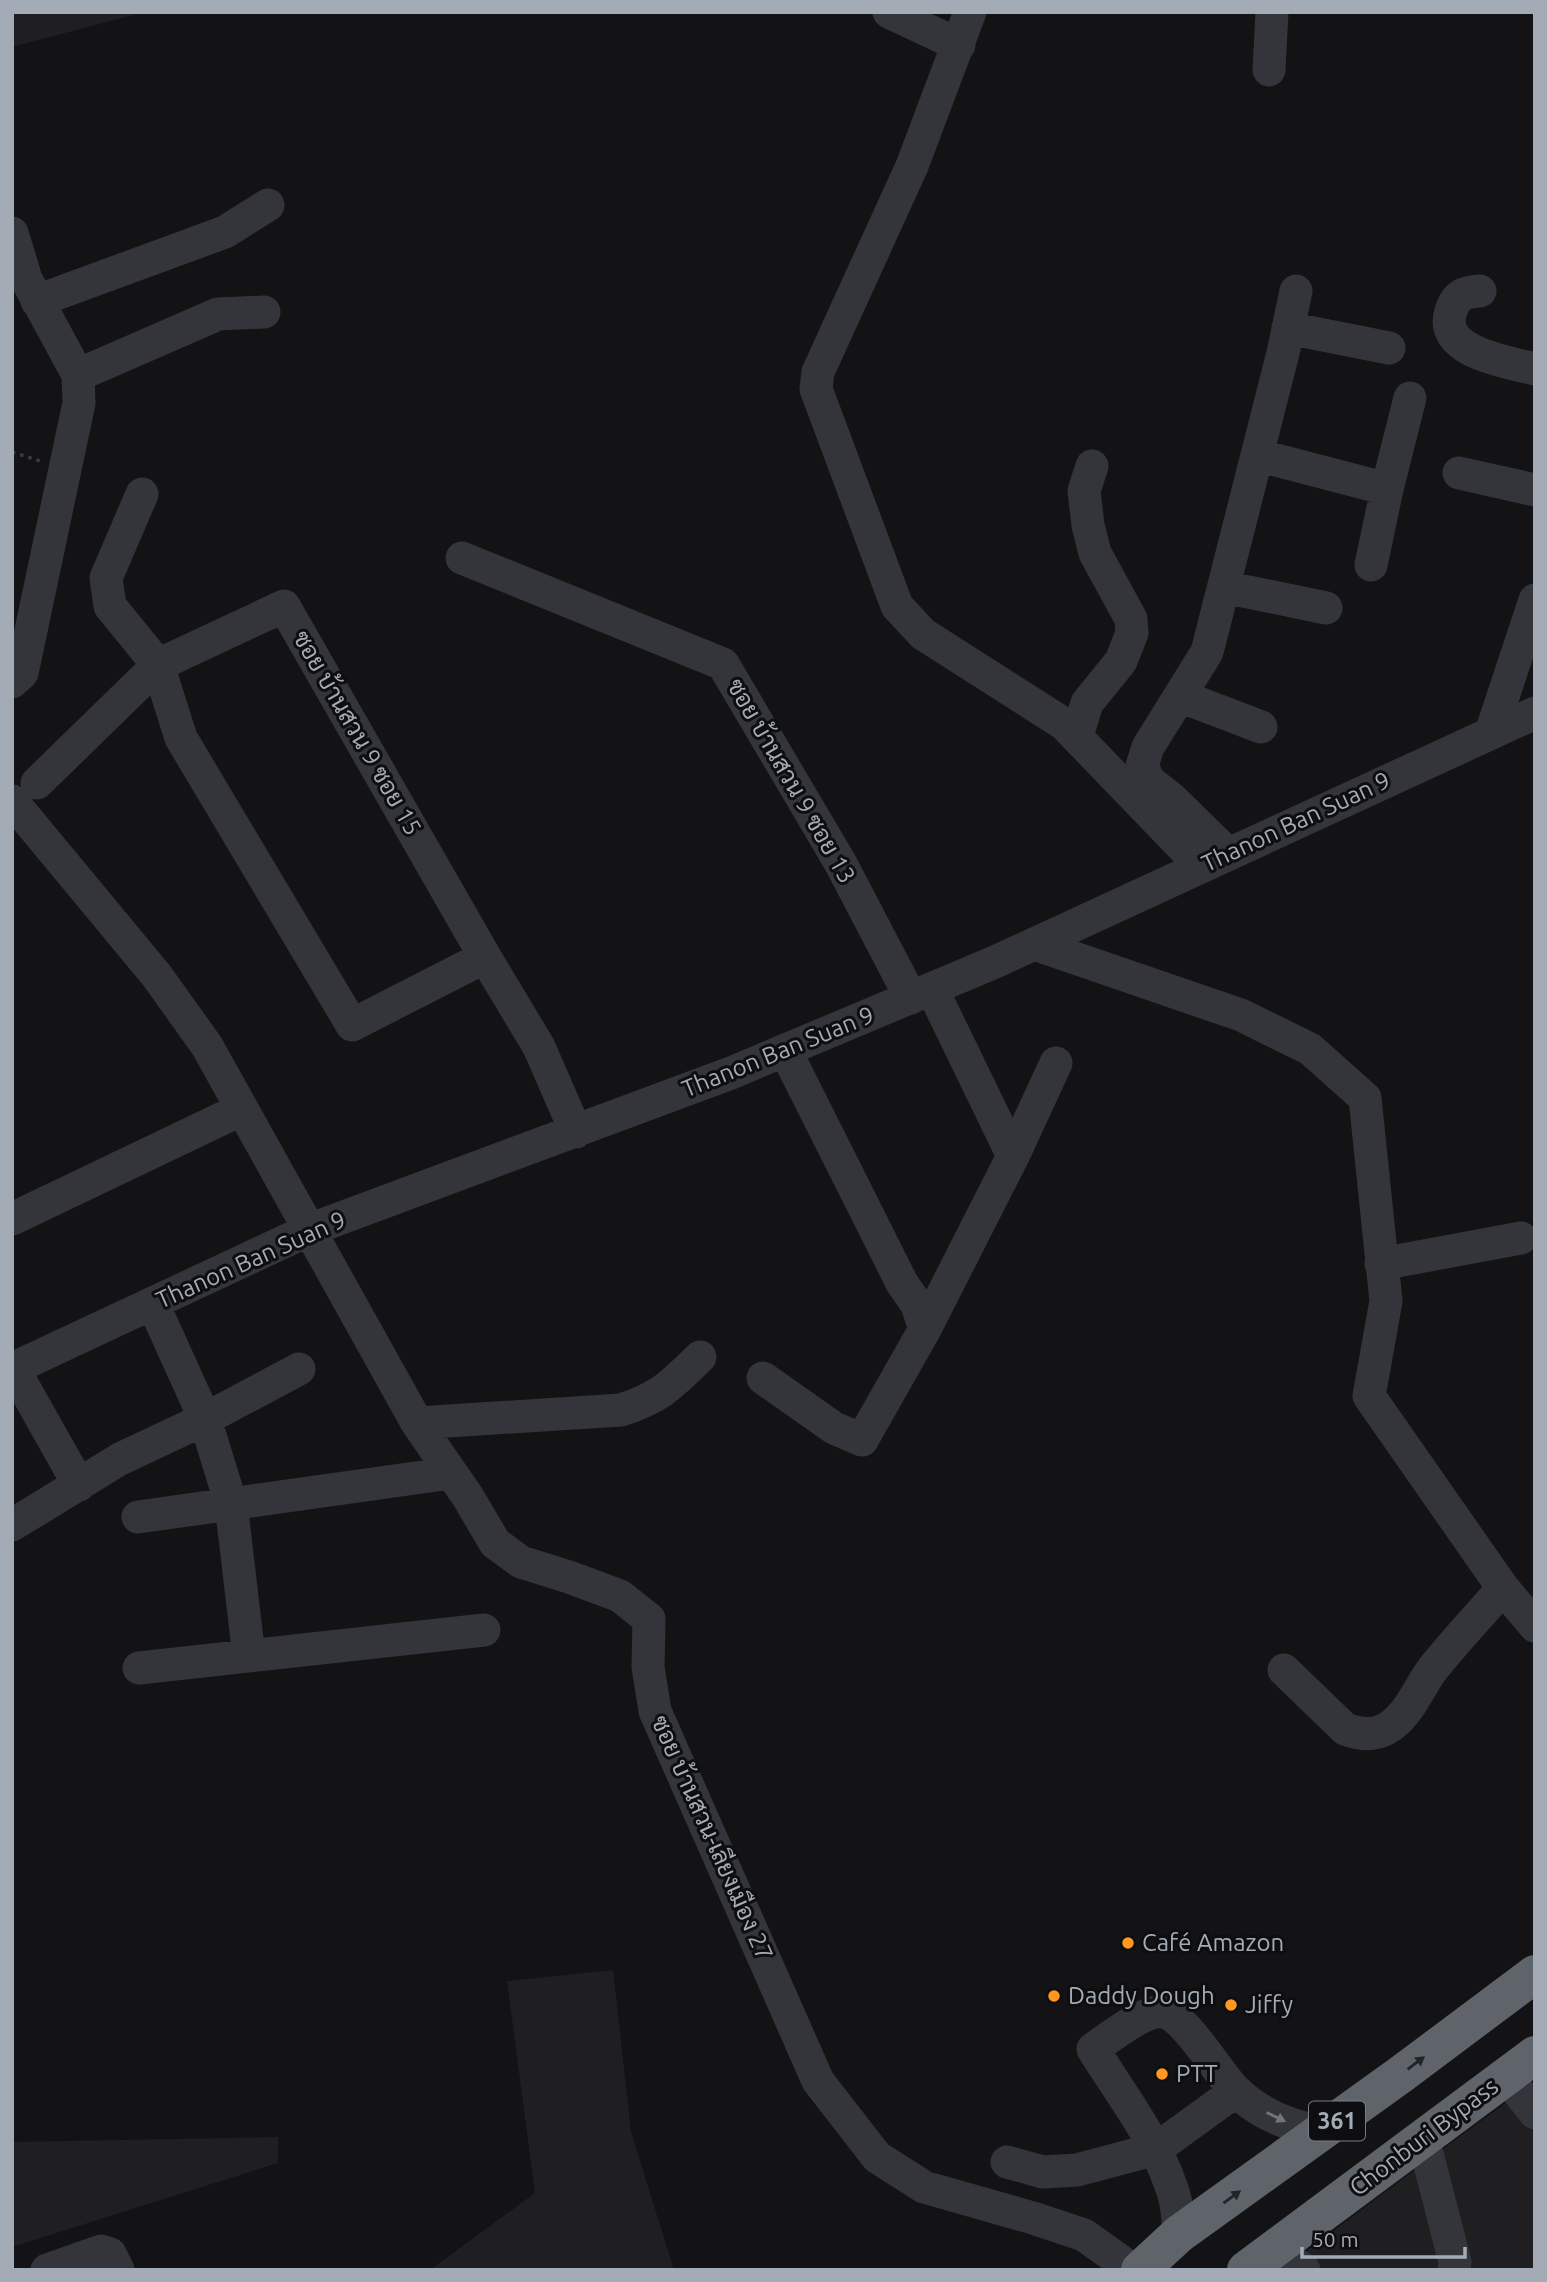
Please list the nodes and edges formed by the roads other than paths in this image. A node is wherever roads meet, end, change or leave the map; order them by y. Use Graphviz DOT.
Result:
graph roads {
  1 [pos="889,12"];
  2 [pos="970,12"];
  3 [pos="1272,12"];
  4 [pos="958,45"];
  5 [pos="1269,70"];
  6 [pos="268,205"];
  7 [pos="12,233"];
  8 [pos="1296,290"];
  9 [pos="1480,291"];
  10 [pos="37,301"];
  11 [pos="264,312"];
  12 [pos="1288,328"];
  13 [pos="1388,348"];
  14 [pos="1535,369"];
  15 [pos="78,375"];
  16 [pos="1410,398"];
  17 [pos="1257,455"];
  18 [pos="1091,466"];
  19 [pos="1459,473"];
  20 [pos="1387,489"];
  21 [pos="1535,490"];
  22 [pos="142,494"];
  23 [pos="462,558"];
  24 [pos="1371,565"];
  25 [pos="1224,587"];
  26 [pos="1535,600"];
  27 [pos="1326,608"];
  28 [pos="158,665"];
  29 [pos="12,682"];
  30 [pos="1180,696"];
  31 [pos="1535,713"];
  32 [pos="1261,727"];
  33 [pos="1491,733"];
  34 [pos="1077,736"];
  35 [pos="24,792"];
  36 [pos="1214,860"];
  37 [pos="1034,944"];
  38 [pos="485,957"];
  39 [pos="921,993"];
  40 [pos="785,1050"];
  41 [pos="1056,1063"];
  42 [pos="242,1109"];
  43 [pos="576,1132"];
  44 [pos="1013,1156"];
  45 [pos="12,1219"];
  46 [pos="309,1230"];
  47 [pos="1521,1238"];
  48 [pos="1381,1264"];
  49 [pos="153,1304"];
  50 [pos="925,1329"];
  51 [pos="700,1357"];
  52 [pos="13,1368"];
  53 [pos="299,1369"];
  54 [pos="763,1378"];
  55 [pos="205,1419"];
  56 [pos="417,1423"];
  57 [pos="452,1473"];
  58 [pos="79,1485"];
  59 [pos="231,1504"];
  60 [pos="138,1517"];
  61 [pos="12,1525"];
  62 [pos="1503,1588"];
  63 [pos="1535,1626"];
  64 [pos="484,1630"];
  65 [pos="249,1656"];
  66 [pos="139,1668"];
  67 [pos="1284,1670"];
  68 [pos="1535,1974"];
  69 [pos="1520,2065"];
  70 [pos="1236,2091"];
  71 [pos="1535,2113"];
  72 [pos="1322,2132"];
  73 [pos="1423,2138"];
  74 [pos="1156,2149"];
  75 [pos="1007,2162"];
  76 [pos="1180,2234"];
  77 [pos="1275,2263"];
  78 [pos="47,2270"];
  79 [pos="118,2270"];
  80 [pos="1133,2270"];
  81 [pos="1140,2270"];
  82 [pos="1454,2270"];
  1 -- 4 [label="street"];
  2 -- 4 [label="street"];
  3 -- 5 [label="street"];
  4 -- 34 [label="street"];
  6 -- 10 [label="street"];
  7 -- 10 [label="street"];
  8 -- 12 [label="street"];
  9 -- 14 [label="street"];
  10 -- 15 [label="street"];
  11 -- 15 [label="street"];
  12 -- 13 [label="street"];
  12 -- 17 [label="street"];
  15 -- 29 [label="street"];
  16 -- 20 [label="street"];
  17 -- 20 [label="street"];
  17 -- 25 [label="street"];
  18 -- 34 [label="street"];
  19 -- 21 [label="street"];
  20 -- 24 [label="street"];
  22 -- 28 [label="street"];
  23 -- 39 [label="street, ซอย บ้านสวน 9 ซอย 13"];
  25 -- 27 [label="street"];
  25 -- 30 [label="street"];
  26 -- 33 [label="street"];
  28 -- 35 [label="street, ซอย บ้านสวน 9 ซอย 15"];
  28 -- 38 [label="street, ซอย บ้านสวน 9 ซอย 15"];
  28 -- 38 [label="street"];
  30 -- 32 [label="street"];
  30 -- 36 [label="street"];
  31 -- 33 [label="street, Thanon Ban Suan 9"];
  33 -- 36 [label="street, Thanon Ban Suan 9"];
  34 -- 36 [label="street"];
  35 -- 42 [label="street, ซอย บ้านสวน-เลียงเมือง 27"];
  36 -- 37 [label="street, Thanon Ban Suan 9"];
  37 -- 39 [label="street, Thanon Ban Suan 9"];
  37 -- 48 [label="street"];
  38 -- 43 [label="street, ซอย บ้านสวน 9 ซอย 15"];
  39 -- 40 [label="street, Thanon Ban Suan 9"];
  39 -- 44 [label="street, ซอย บ้านสวน 9 ซอย 13"];
  40 -- 43 [label="street, Thanon Ban Suan 9"];
  40 -- 50 [label="street"];
  41 -- 44 [label="street"];
  42 -- 45 [label="street"];
  42 -- 46 [label="street, ซอย บ้านสวน-เลียงเมือง 27"];
  43 -- 46 [label="street, Thanon Ban Suan 9"];
  44 -- 50 [label="street"];
  46 -- 49 [label="street, Thanon Ban Suan 9"];
  46 -- 56 [label="street, ซอย บ้านสวน-เลียงเมือง 27"];
  47 -- 48 [label="street"];
  48 -- 62 [label="street"];
  49 -- 52 [label="street, Thanon Ban Suan 9"];
  49 -- 55 [label="street"];
  50 -- 54 [label="street"];
  51 -- 56 [label="street"];
  52 -- 58 [label="street"];
  53 -- 55 [label="street"];
  55 -- 58 [label="street"];
  55 -- 59 [label="street"];
  56 -- 57 [label="street, ซอย บ้านสวน-เลียงเมือง 27"];
  57 -- 59 [label="street"];
  57 -- 80 [label="street, ซอย บ้านสวน-เลียงเมือง 27"];
  58 -- 61 [label="street"];
  59 -- 60 [label="street"];
  59 -- 65 [label="street"];
  62 -- 63 [label="street"];
  62 -- 67 [label="street"];
  64 -- 65 [label="street"];
  65 -- 66 [label="street"];
  72 -- 68 [label="highway, 361, one-way"];
  69 -- 71 [label="street"];
  69 -- 73 [label="highway, Chonburi Bypass / 361"];
  70 -- 72 [label="street, one-way"];
  70 -- 74 [label="street"];
  70 -- 74 [label="street"];
  76 -- 72 [label="highway, 361, one-way"];
  73 -- 77 [label="highway, Chonburi Bypass / 361"];
  73 -- 82 [label="street"];
  74 -- 75 [label="street"];
  74 -- 76 [label="street"];
  76 -- 81 [label="highway, 361"];
  78 -- 79 [label="street"];
}
